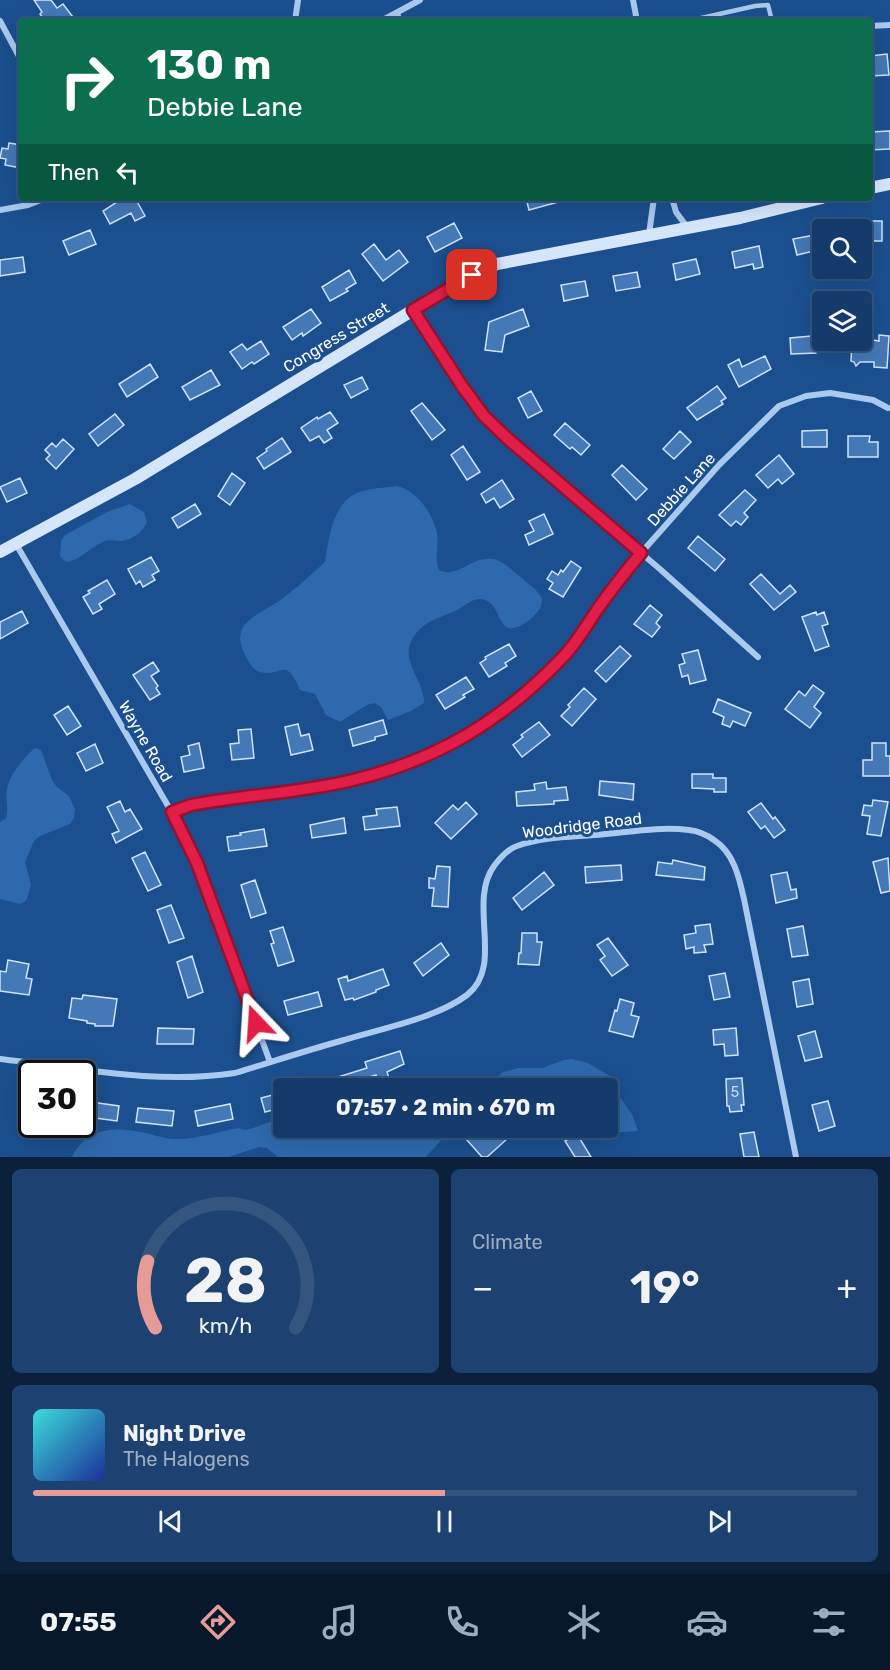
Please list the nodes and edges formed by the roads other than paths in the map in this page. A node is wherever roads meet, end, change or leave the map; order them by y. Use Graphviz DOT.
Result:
graph roads {
  1 [pos="298,0"];
  2 [pos="420,0"];
  3 [pos="633,0"];
  4 [pos="397,12"];
  5 [pos="295,18"];
  6 [pos="386,18"];
  7 [pos="400,18"];
  8 [pos="637,18"];
  9 [pos="701,18"];
  10 [pos="771,18"];
  11 [pos="0,21"];
  12 [pos="890,25"];
  13 [pos="873,26"];
  14 [pos="18,54"];
  15 [pos="890,184"];
  16 [pos="873,187"];
  17 [pos="38,201"];
  18 [pos="654,201"];
  19 [pos="673,201"];
  20 [pos="810,201"];
  21 [pos="0,210"];
  22 [pos="687,227"];
  23 [pos="649,234"];
  24 [pos="413,310"];
  25 [pos="888,408"];
  26 [pos="16,544"];
  27 [pos="0,552"];
  28 [pos="641,553"];
  29 [pos="758,657"];
  30 [pos="172,812"];
  31 [pos="0,1059"];
  32 [pos="270,1062"];
  33 [pos="795,1157"];
  1 -- 5 [label="street"];
  2 -- 4 [label="street"];
  3 -- 8 [label="street"];
  4 -- 6 [label="street"];
  4 -- 7 [label="lane"];
  9 -- 10 [label="lane"];
  11 -- 14 [label="street"];
  12 -- 13 [label="street"];
  15 -- 16 [label="main road"];
  17 -- 21 [label="street"];
  18 -- 23 [label="street"];
  19 -- 22 [label="street"];
  20 -- 22 [label="main road, Congress Street"];
  22 -- 23 [label="main road, Congress Street"];
  23 -- 24 [label="main road, Congress Street"];
  24 -- 26 [label="main road, Congress Street"];
  24 -- 28 [label="street"];
  25 -- 28 [label="street, Debbie Lane"];
  26 -- 27 [label="main road, Congress Street"];
  26 -- 30 [label="street, Wayne Road"];
  28 -- 29 [label="street"];
  28 -- 30 [label="street, Debbie Lane"];
  30 -- 32 [label="street, Wayne Road"];
  31 -- 32 [label="street, Woodridge Road"];
  32 -- 33 [label="street, Woodridge Road"];
}
